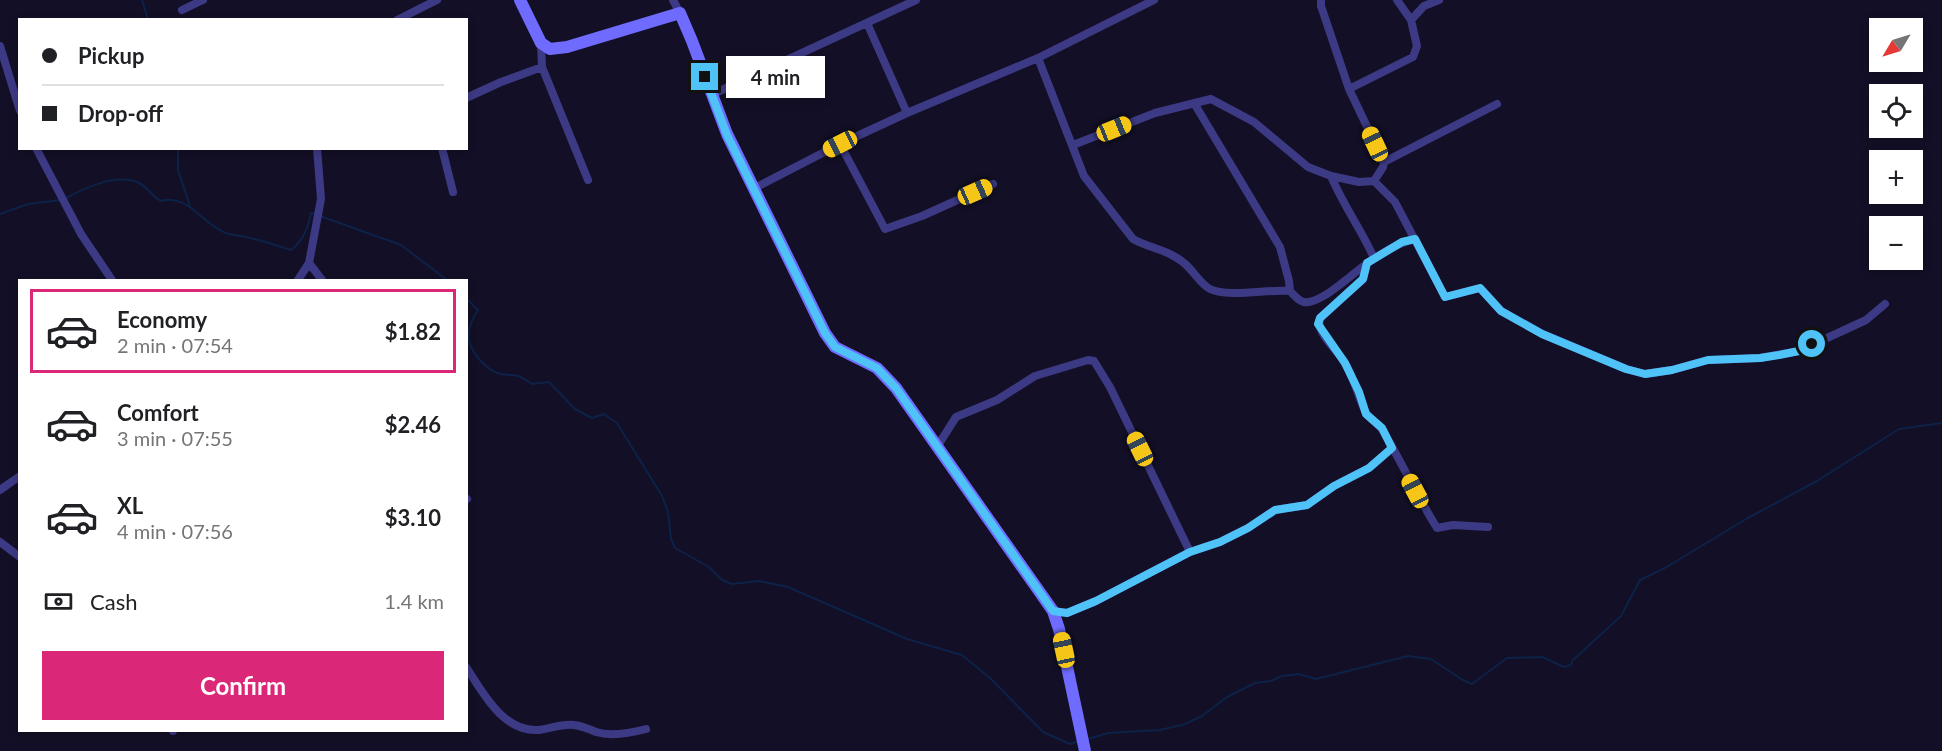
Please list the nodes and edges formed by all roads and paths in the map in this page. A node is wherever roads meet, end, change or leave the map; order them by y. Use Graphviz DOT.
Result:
graph roads {
  1 [pos="203,0"];
  2 [pos="437,0"];
  3 [pos="520,0"];
  4 [pos="673,0"];
  5 [pos="916,0"];
  6 [pos="1153,0"];
  7 [pos="1321,0"];
  8 [pos="1397,0"];
  9 [pos="1439,0"];
  10 [pos="182,10"];
  11 [pos="680,13"];
  12 [pos="401,18"];
  13 [pos="1411,20"];
  14 [pos="867,23"];
  15 [pos="541,43"];
  16 [pos="0,46"];
  17 [pos="1038,58"];
  18 [pos="542,68"];
  19 [pos="1349,89"];
  20 [pos="711,95"];
  21 [pos="468,97"];
  22 [pos="1194,103"];
  23 [pos="18,104"];
  24 [pos="1497,104"];
  25 [pos="907,113"];
  26 [pos="840,144"];
  27 [pos="1073,145"];
  28 [pos="37,150"];
  29 [pos="317,150"];
  30 [pos="442,150"];
  31 [pos="1384,162"];
  32 [pos="1331,176"];
  33 [pos="588,180"];
  34 [pos="1374,181"];
  35 [pos="993,184"];
  36 [pos="753,189"];
  37 [pos="453,192"];
  38 [pos="1415,239"];
  39 [pos="1371,260"];
  40 [pos="309,263"];
  41 [pos="111,279"];
  42 [pos="299,279"];
  43 [pos="321,279"];
  44 [pos="1290,291"];
  45 [pos="1885,304"];
  46 [pos="937,447"];
  47 [pos="1392,448"];
  48 [pos="18,477"];
  49 [pos="0,490"];
  50 [pos="1488,527"];
  51 [pos="0,542"];
  52 [pos="1190,552"];
  53 [pos="18,555"];
  54 [pos="1053,611"];
  55 [pos="468,670"];
  56 [pos="646,729"];
  57 [pos="1084,744"];
  1 -- 10 [label="street"];
  2 -- 12 [label="street"];
  3 -- 15 [label="street"];
  4 -- 11 [label="street"];
  5 -- 14 [label="street"];
  6 -- 17 [label="street"];
  7 -- 19 [label="street"];
  8 -- 13 [label="street"];
  9 -- 13 [label="street"];
  11 -- 15 [label="street"];
  11 -- 20 [label="street"];
  13 -- 19 [label="street"];
  14 -- 20 [label="street"];
  14 -- 25 [label="street"];
  15 -- 18 [label="street"];
  16 -- 23 [label="street"];
  17 -- 25 [label="street"];
  17 -- 27 [label="street"];
  18 -- 21 [label="street"];
  18 -- 33 [label="street"];
  19 -- 31 [label="street"];
  20 -- 36 [label="street"];
  22 -- 27 [label="street"];
  22 -- 32 [label="street"];
  22 -- 44 [label="street"];
  24 -- 31 [label="street"];
  25 -- 26 [label="street"];
  26 -- 35 [label="street"];
  26 -- 36 [label="street"];
  27 -- 44 [label="street"];
  28 -- 41 [label="street"];
  29 -- 40 [label="street"];
  30 -- 37 [label="street"];
  31 -- 34 [label="street"];
  32 -- 34 [label="street"];
  32 -- 39 [label="street"];
  34 -- 38 [label="street"];
  36 -- 46 [label="street"];
  38 -- 39 [label="street"];
  38 -- 45 [label="street"];
  39 -- 44 [label="street"];
  39 -- 47 [label="street"];
  40 -- 42 [label="street"];
  40 -- 43 [label="street"];
  46 -- 52 [label="street"];
  46 -- 54 [label="street"];
  47 -- 50 [label="street"];
  47 -- 52 [label="street"];
  48 -- 49 [label="street"];
  51 -- 53 [label="street"];
  52 -- 54 [label="street"];
  54 -- 57 [label="street"];
  55 -- 56 [label="street"];
}
